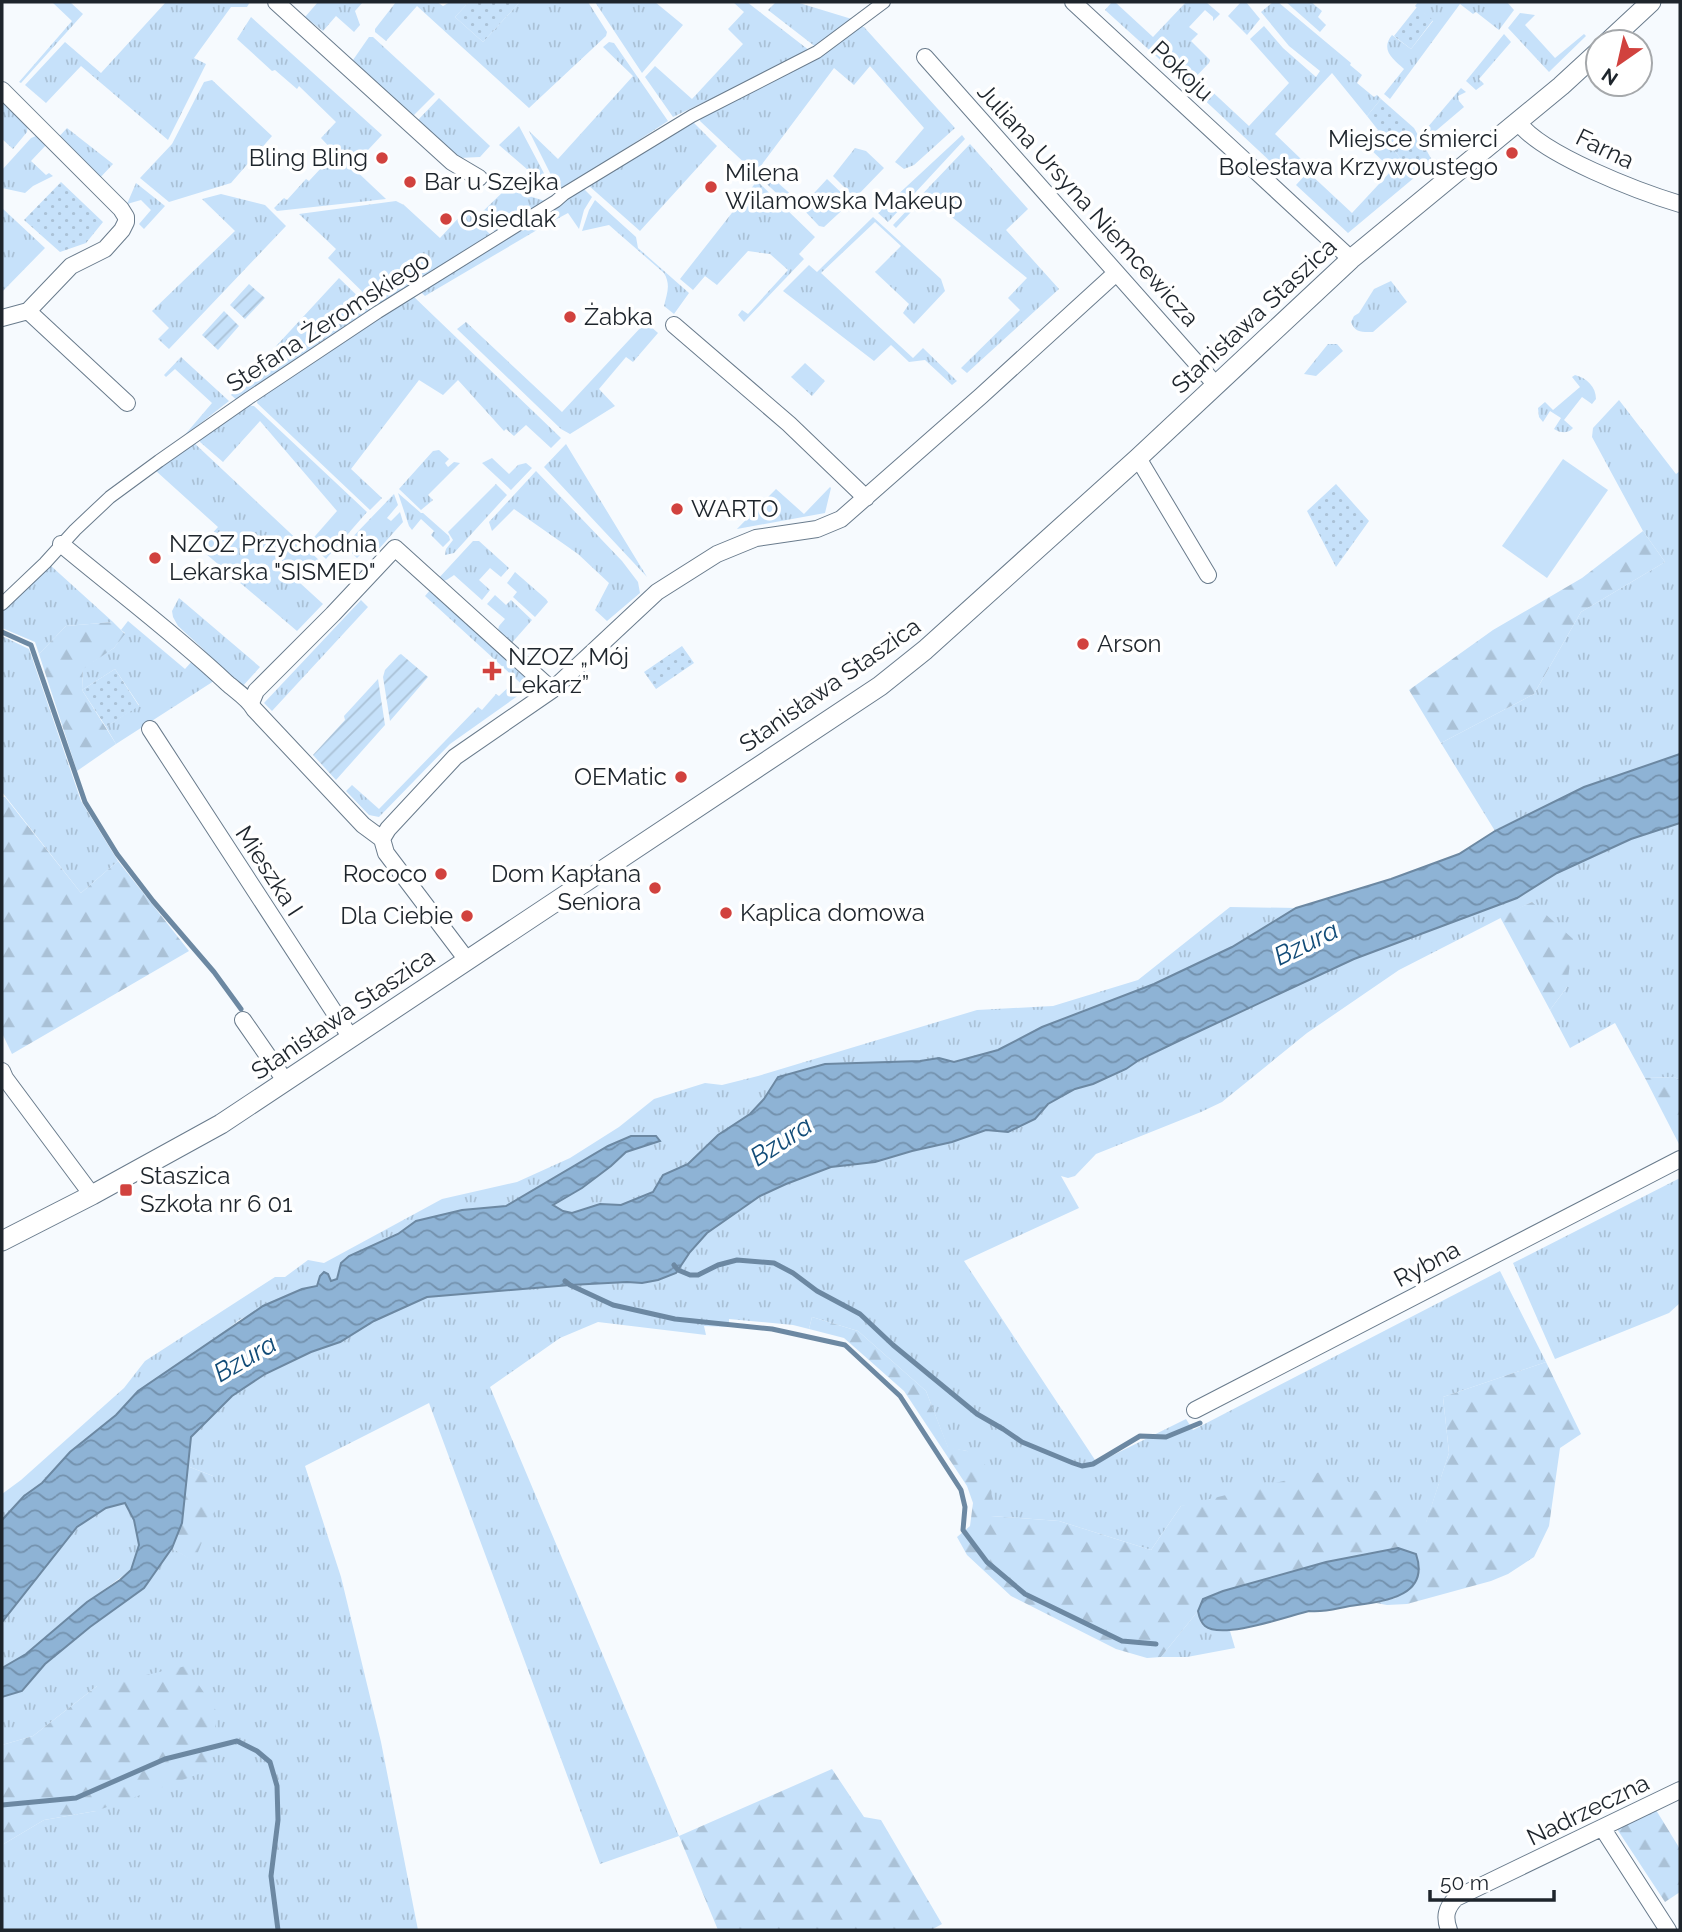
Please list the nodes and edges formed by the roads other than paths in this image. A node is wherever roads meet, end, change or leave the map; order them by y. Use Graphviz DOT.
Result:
graph roads {
  1 [pos="276,2"];
  2 [pos="884,2"];
  3 [pos="1073,2"];
  4 [pos="1651,2"];
  5 [pos="1623,28"];
  6 [pos="925,57"];
  7 [pos="1584,65"];
  8 [pos="2,90"];
  9 [pos="1518,122"];
  10 [pos="479,178"];
  11 [pos="1680,204"];
  12 [pos="1351,259"];
  13 [pos="1116,273"];
  14 [pos="28,311"];
  15 [pos="2,318"];
  16 [pos="674,325"];
  17 [pos="1216,385"];
  18 [pos="127,403"];
  19 [pos="1138,457"];
  20 [pos="866,498"];
  21 [pos="61,544"];
  22 [pos="1208,575"];
  23 [pos="2,604"];
  24 [pos="552,690"];
  25 [pos="251,703"];
  26 [pos="150,729"];
  27 [pos="382,839"];
  28 [pos="467,960"];
  29 [pos="243,1020"];
  30 [pos="351,1038"];
  31 [pos="2,1071"];
  32 [pos="286,1082"];
  33 [pos="1680,1159"];
  34 [pos="92,1195"];
  35 [pos="2,1241"];
  36 [pos="1195,1410"];
  37 [pos="1680,1790"];
  38 [pos="1603,1829"];
  39 [pos="1448,1922"];
  40 [pos="1668,1930"];
  1 -- 10 [label="street"];
  2 -- 21 [label="street, Stefana Żeromskiego"];
  3 -- 12 [label="street, Pokoju"];
  4 -- 5 [label="street"];
  6 -- 13 [label="street, Juliana Ursyna Niemcewicza"];
  7 -- 9 [label="street, Stanisława Staszica"];
  8 -- 14 [label="street"];
  9 -- 11 [label="street, Farna"];
  9 -- 12 [label="street, Stanisława Staszica"];
  12 -- 17 [label="street, Stanisława Staszica"];
  13 -- 17 [label="street, Juliana Ursyna Niemcewicza"];
  13 -- 20 [label="street"];
  14 -- 15 [label="street"];
  14 -- 18 [label="street"];
  16 -- 20 [label="street"];
  17 -- 19 [label="street, Stanisława Staszica"];
  19 -- 22 [label="street"];
  19 -- 28 [label="street, Stanisława Staszica"];
  20 -- 24 [label="street"];
  21 -- 23 [label="street, Stefana Żeromskiego"];
  21 -- 25 [label="street"];
  24 -- 25 [label="street"];
  24 -- 27 [label="street"];
  25 -- 27 [label="street"];
  26 -- 30 [label="street, Mieszka I"];
  27 -- 28 [label="street"];
  28 -- 30 [label="street, Stanisława Staszica"];
  29 -- 32 [label="street"];
  30 -- 32 [label="street, Stanisława Staszica"];
  31 -- 34 [label="street"];
  32 -- 34 [label="street, Stanisława Staszica"];
  33 -- 36 [label="street, Rybna"];
  34 -- 35 [label="street, Stanisława Staszica"];
  37 -- 38 [label="street, Nadrzeczna"];
  38 -- 39 [label="street, Nadrzeczna"];
  38 -- 40 [label="street"];
}
